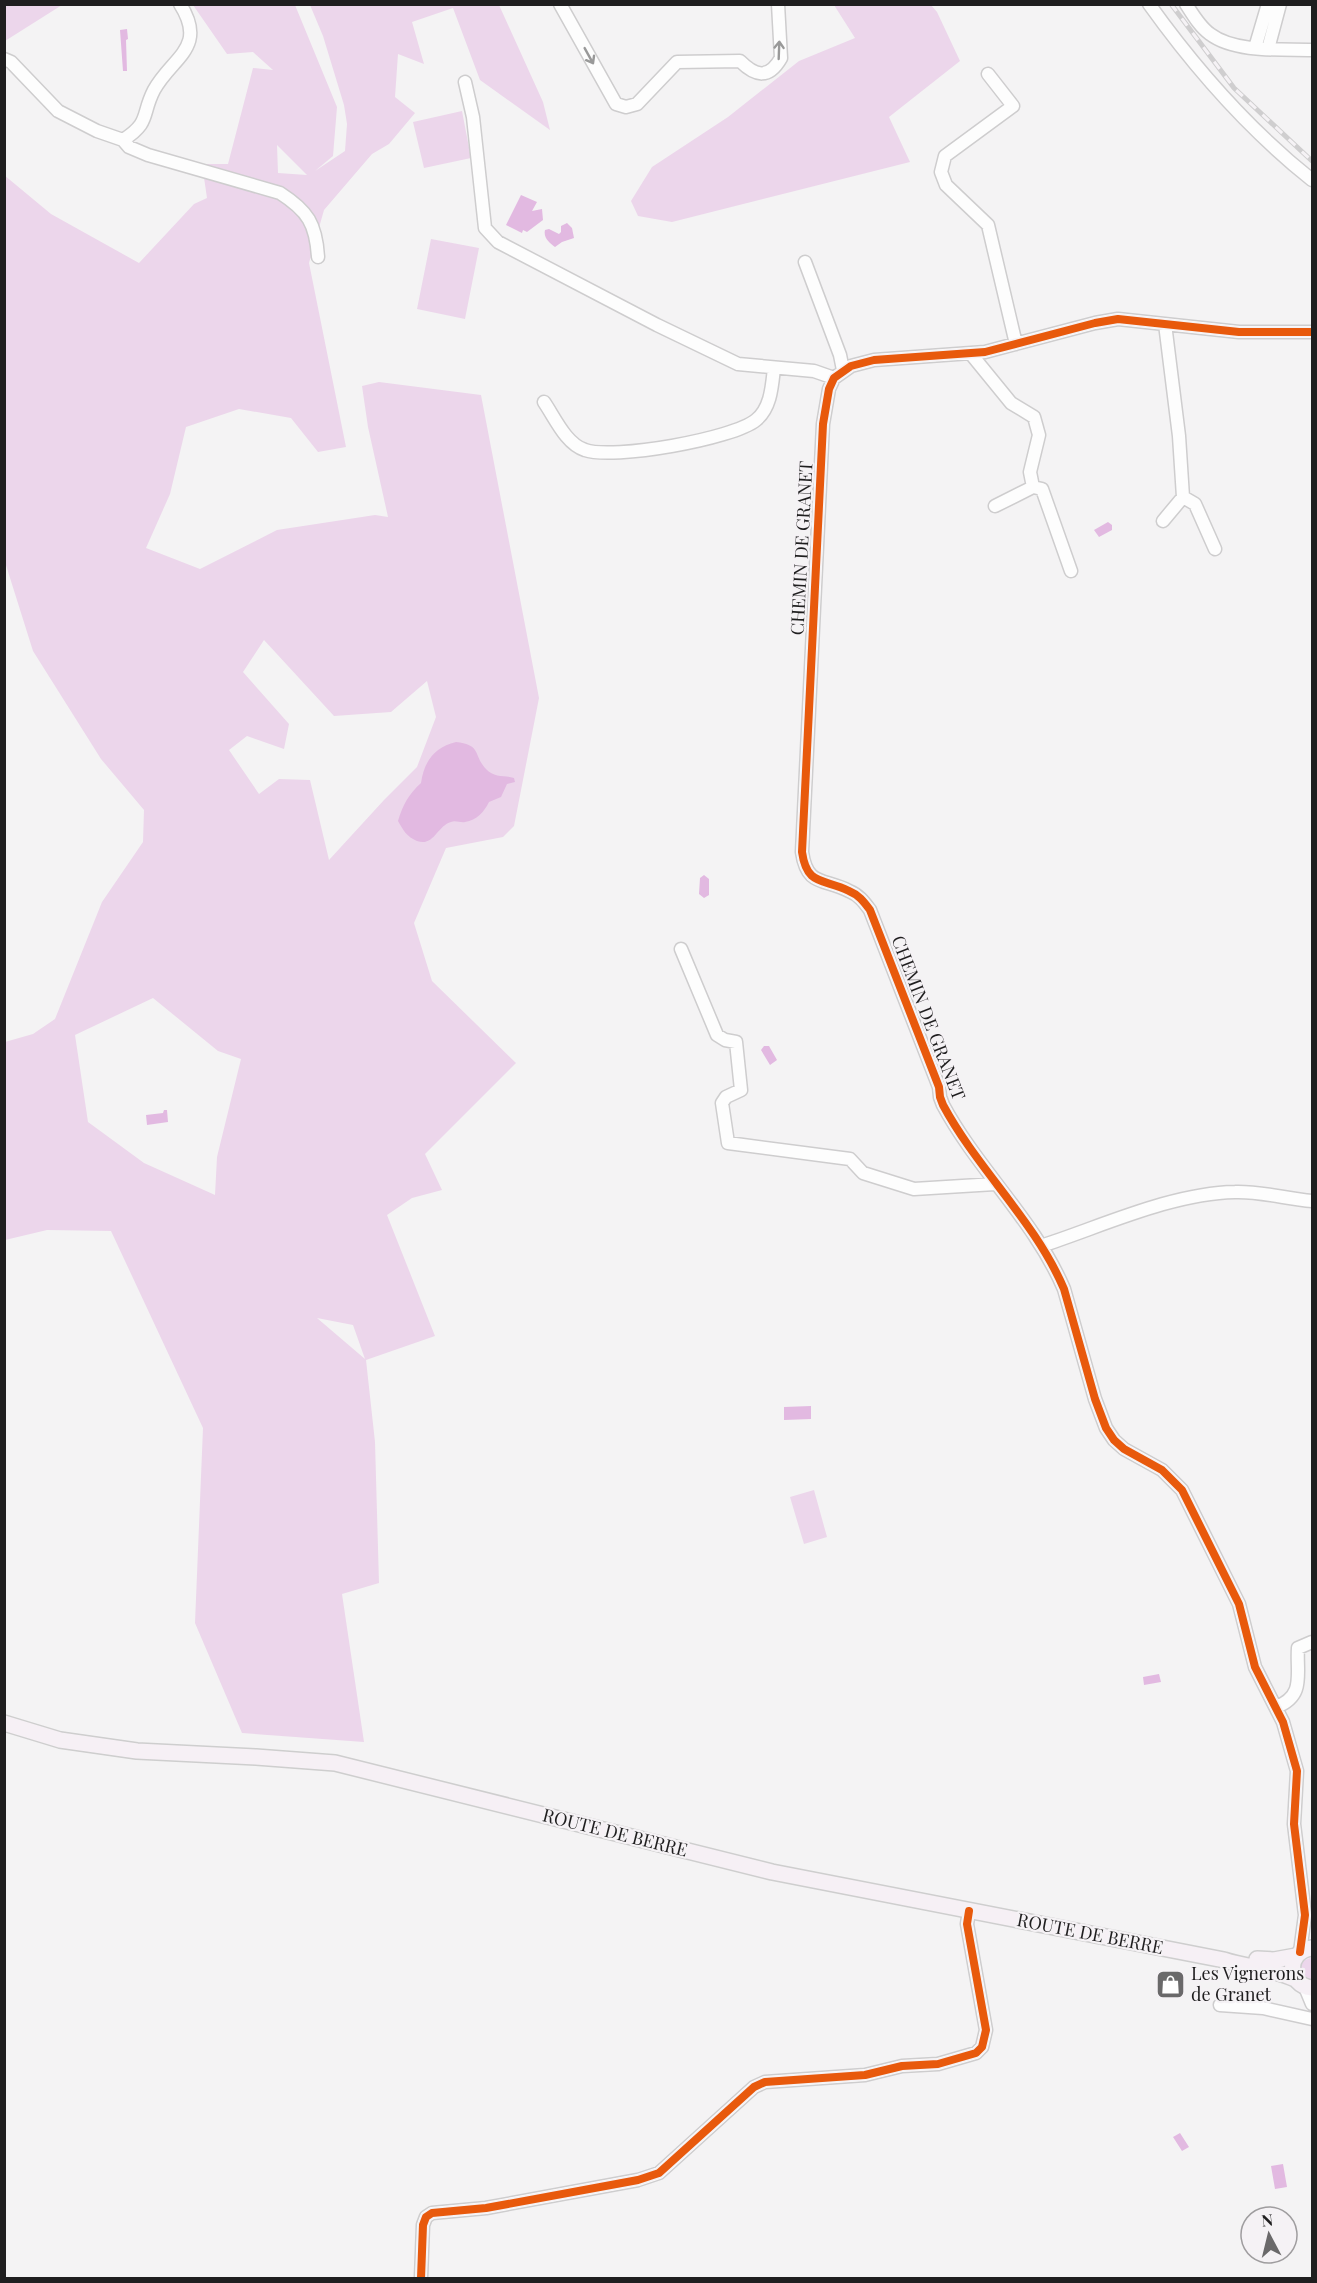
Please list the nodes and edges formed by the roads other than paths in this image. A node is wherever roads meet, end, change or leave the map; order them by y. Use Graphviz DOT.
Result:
graph roads {
  1 [pos="180,4"];
  2 [pos="560,4"];
  3 [pos="778,4"];
  4 [pos="1149,4"];
  5 [pos="1186,4"];
  6 [pos="1268,4"];
  7 [pos="1280,4"];
  8 [pos="1262,48"];
  9 [pos="1312,50"];
  10 [pos="4,59"];
  11 [pos="988,74"];
  12 [pos="465,82"];
  13 [pos="123,140"];
  14 [pos="1312,180"];
  15 [pos="318,257"];
  16 [pos="805,262"];
  17 [pos="1164,324"];
  18 [pos="1312,332"];
  19 [pos="1016,344"];
  20 [pos="971,354"];
  21 [pos="774,368"];
  22 [pos="838,374"];
  23 [pos="544,402"];
  24 [pos="1033,487"];
  25 [pos="1183,498"];
  26 [pos="995,506"];
  27 [pos="1163,521"];
  28 [pos="1215,549"];
  29 [pos="1071,571"];
  30 [pos="681,949"];
  31 [pos="995,1184"];
  32 [pos="1312,1201"];
  33 [pos="1041,1246"];
  34 [pos="1312,1642"];
  35 [pos="1276,1707"];
  36 [pos="4,1723"];
  37 [pos="969,1911"];
  38 [pos="1305,1915"];
  39 [pos="1312,1933"];
  40 [pos="1303,1952"];
  41 [pos="1224,1960"];
  42 [pos="1304,1985"];
  43 [pos="1312,2004"];
  44 [pos="1220,2005"];
  45 [pos="1312,2019"];
  46 [pos="421,2278"];
  1 -- 13 [label="street"];
  2 -- 3 [label="street, one-way"];
  4 -- 14 [label="street"];
  5 -- 8 [label="street"];
  6 -- 8 [label="street"];
  7 -- 8 [label="street"];
  8 -- 9 [label="street"];
  10 -- 13 [label="street"];
  11 -- 19 [label="street"];
  12 -- 21 [label="street"];
  13 -- 15 [label="street"];
  16 -- 22 [label="street"];
  17 -- 18 [label="street"];
  17 -- 19 [label="street"];
  17 -- 25 [label="street"];
  19 -- 20 [label="street"];
  20 -- 22 [label="street"];
  20 -- 24 [label="street"];
  21 -- 22 [label="street"];
  21 -- 23 [label="street"];
  22 -- 31 [label="street, CHEMIN DE GRANET"];
  24 -- 26 [label="street"];
  24 -- 29 [label="street"];
  25 -- 27 [label="street"];
  25 -- 28 [label="street"];
  30 -- 31 [label="street"];
  31 -- 33 [label="street, CHEMIN DE GRANET"];
  32 -- 33 [label="street"];
  33 -- 35 [label="street, CHEMIN DE GRANET"];
  34 -- 35 [label="street"];
  35 -- 38 [label="street, CHEMIN DE GRANET"];
  36 -- 37 [label="main road, ROUTE DE BERRE"];
  37 -- 41 [label="main road, ROUTE DE BERRE"];
  37 -- 46 [label="street"];
  38 -- 39 [label="street, CHEMIN DE GRANET"];
  38 -- 40 [label="street, CHEMIN DE GRANET"];
  40 -- 41 [label="main road, ROUTE DE BERRE"];
  40 -- 42 [label="main road"];
  41 -- 42 [label="main road, ROUTE DE BERRE"];
  42 -- 43 [label="street"];
  44 -- 45 [label="street"];
}
